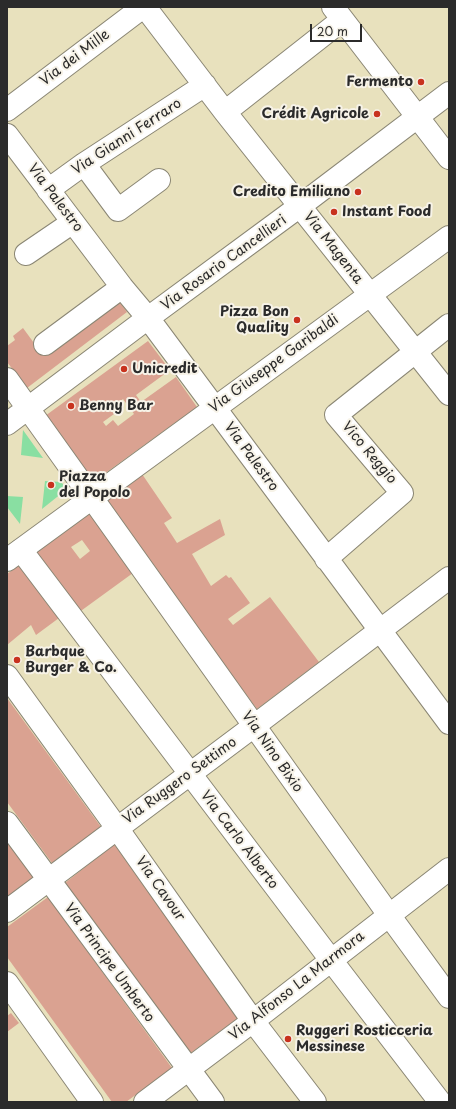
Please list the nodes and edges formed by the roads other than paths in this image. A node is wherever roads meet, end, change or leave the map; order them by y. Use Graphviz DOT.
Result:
graph roads {
  1 [pos="144,7"];
  2 [pos="337,14"];
  3 [pos="205,85"];
  4 [pos="449,93"];
  5 [pos="7,110"];
  6 [pos="226,112"];
  7 [pos="417,117"];
  8 [pos="7,135"];
  9 [pos="449,158"];
  10 [pos="84,164"];
  11 [pos="159,180"];
  12 [pos="48,190"];
  13 [pos="300,206"];
  14 [pos="73,222"];
  15 [pos="449,237"];
  16 [pos="26,254"];
  17 [pos="122,287"];
  18 [pos="369,294"];
  19 [pos="148,318"];
  20 [pos="449,325"];
  21 [pos="45,344"];
  22 [pos="416,352"];
  23 [pos="449,394"];
  24 [pos="23,396"];
  25 [pos="214,408"];
  26 [pos="7,424"];
  27 [pos="96,499"];
  28 [pos="18,556"];
  29 [pos="326,559"];
  30 [pos="449,578"];
  31 [pos="380,630"];
  32 [pos="7,676"];
  33 [pos="449,723"];
  34 [pos="254,726"];
  35 [pos="189,774"];
  36 [pos="7,823"];
  37 [pos="117,828"];
  38 [pos="449,869"];
  39 [pos="49,881"];
  40 [pos="7,911"];
  41 [pos="389,915"];
  42 [pos="330,960"];
  43 [pos="7,983"];
  44 [pos="449,997"];
  45 [pos="254,1021"];
  46 [pos="188,1070"];
  47 [pos="92,1102"];
  48 [pos="145,1102"];
  49 [pos="212,1102"];
  50 [pos="315,1102"];
  51 [pos="440,1102"];
  1 -- 3 [label="street, Via Magenta"];
  1 -- 5 [label="street, Via dei Mille"];
  2 -- 6 [label="street"];
  2 -- 7 [label="street"];
  3 -- 6 [label="street, Via Magenta"];
  3 -- 10 [label="street, Via Gianni Ferraro"];
  4 -- 7 [label="street, Via Rosario Cancellieri"];
  6 -- 13 [label="street, Via Magenta"];
  7 -- 9 [label="street"];
  7 -- 13 [label="street, Via Rosario Cancellieri"];
  8 -- 12 [label="street, Via Palestro"];
  10 -- 11 [label="street"];
  10 -- 12 [label="street, Via Gianni Ferraro"];
  12 -- 14 [label="street, Via Palestro"];
  13 -- 18 [label="street, Via Magenta"];
  13 -- 19 [label="street, Via Rosario Cancellieri"];
  14 -- 16 [label="street"];
  14 -- 17 [label="street, Via Palestro"];
  15 -- 18 [label="street, Via Giuseppe Garibaldi"];
  17 -- 19 [label="street, Via Palestro"];
  17 -- 21 [label="street"];
  18 -- 22 [label="street, Via Magenta"];
  18 -- 25 [label="street, Via Giuseppe Garibaldi"];
  19 -- 24 [label="street, Via Rosario Cancellieri"];
  19 -- 25 [label="street, Via Palestro"];
  20 -- 22 [label="street"];
  22 -- 23 [label="street, Via Magenta"];
  22 -- 29 [label="street, Vico Reggio"];
  24 -- 26 [label="street, Via Rosario Cancellieri"];
  24 -- 27 [label="street, Via Nino Bixio"];
  25 -- 27 [label="street, Via Giuseppe Garibaldi"];
  25 -- 29 [label="street, Via Palestro"];
  27 -- 28 [label="street, Via Giuseppe Garibaldi"];
  27 -- 34 [label="street, Via Nino Bixio"];
  28 -- 35 [label="street, Via Carlo Alberto"];
  29 -- 31 [label="street, Via Palestro"];
  30 -- 31 [label="street, Via Ruggero Settimo"];
  31 -- 33 [label="street, Via Palestro"];
  31 -- 34 [label="street, Via Ruggero Settimo"];
  32 -- 37 [label="street, Via Cavour"];
  34 -- 35 [label="street, Via Ruggero Settimo"];
  34 -- 41 [label="street, Via Nino Bixio"];
  35 -- 37 [label="street, Via Ruggero Settimo"];
  35 -- 42 [label="street, Via Carlo Alberto"];
  36 -- 39 [label="street, Via Principe Umberto"];
  37 -- 39 [label="street, Via Ruggero Settimo"];
  37 -- 45 [label="street, Via Cavour"];
  38 -- 41 [label="street, Via Alfonso La Marmora"];
  39 -- 40 [label="street, Via Ruggero Settimo"];
  39 -- 46 [label="street, Via Principe Umberto"];
  41 -- 42 [label="street, Via Alfonso La Marmora"];
  41 -- 44 [label="street, Via Nino Bixio"];
  42 -- 45 [label="street, Via Alfonso La Marmora"];
  42 -- 51 [label="street, Via Carlo Alberto"];
  43 -- 47 [label="street"];
  45 -- 46 [label="street, Via Alfonso La Marmora"];
  45 -- 50 [label="street, Via Cavour"];
  46 -- 48 [label="street, Via Alfonso La Marmora"];
  46 -- 49 [label="street, Via Principe Umberto"];
}
